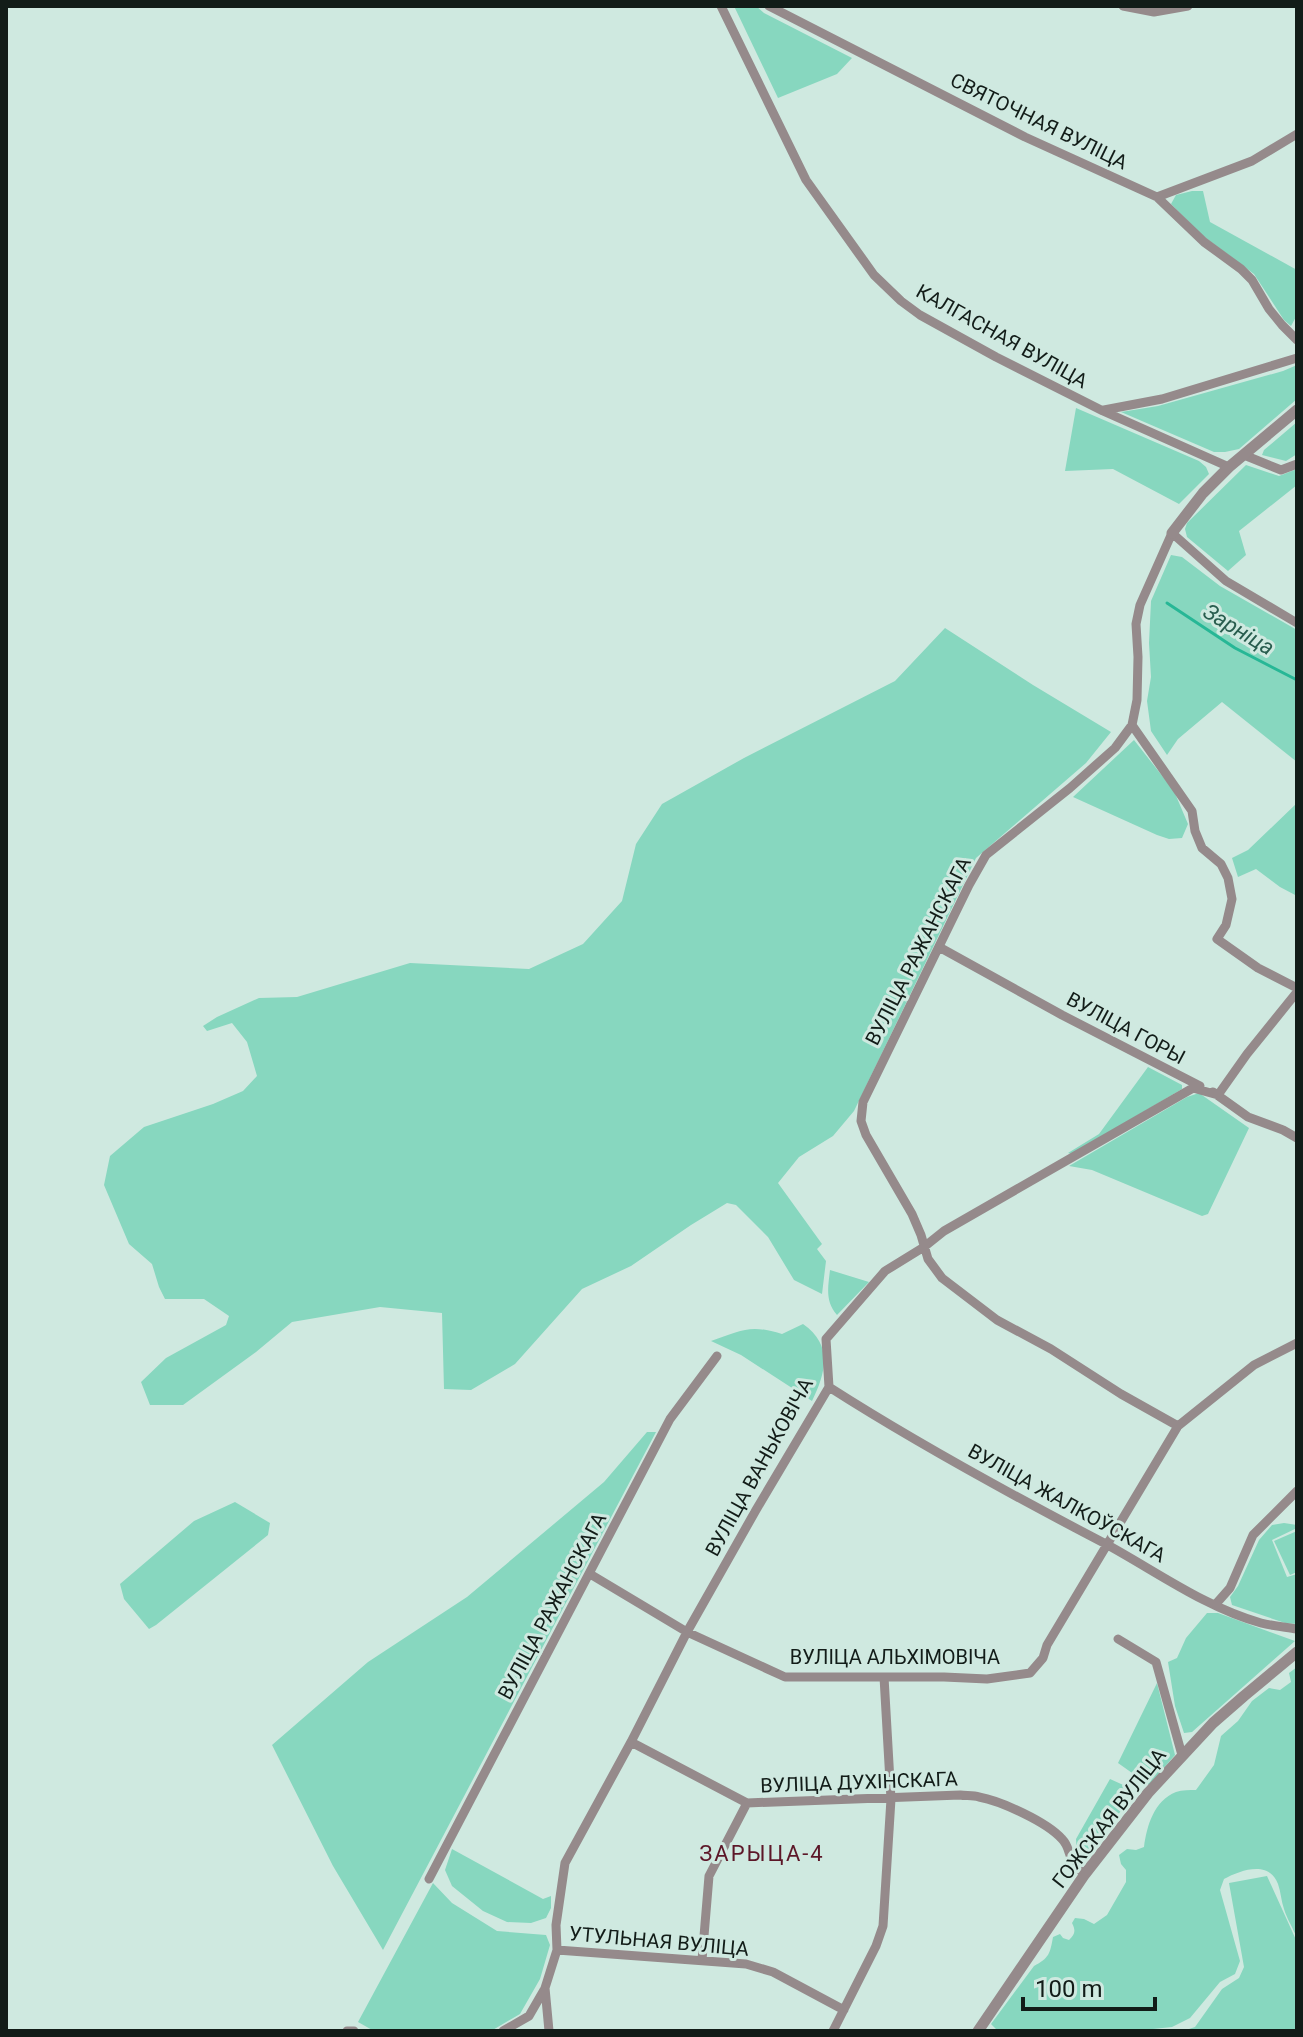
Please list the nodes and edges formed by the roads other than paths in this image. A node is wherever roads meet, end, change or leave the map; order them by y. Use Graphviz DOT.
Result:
graph roads {
  1 [pos="721,6"];
  2 [pos="769,6"];
  3 [pos="1123,6"];
  4 [pos="1188,6"];
  5 [pos="1297,134"];
  6 [pos="1157,197"];
  7 [pos="1297,340"];
  8 [pos="1297,358"];
  9 [pos="1297,410"];
  10 [pos="1103,411"];
  11 [pos="1244,455"];
  12 [pos="1297,464"];
  13 [pos="1229,467"];
  14 [pos="1172,533"];
  15 [pos="1297,623"];
  16 [pos="1132,725"];
  17 [pos="939,947"];
  18 [pos="1297,990"];
  19 [pos="1218,1095"];
  20 [pos="1297,1138"];
  21 [pos="924,1247"];
  22 [pos="1297,1343"];
  23 [pos="717,1356"];
  24 [pos="829,1387"];
  25 [pos="1178,1426"];
  26 [pos="1297,1491"];
  27 [pos="1107,1545"];
  28 [pos="590,1574"];
  29 [pos="1215,1605"];
  30 [pos="1297,1629"];
  31 [pos="687,1632"];
  32 [pos="1118,1639"];
  33 [pos="1297,1652"];
  34 [pos="884,1677"];
  35 [pos="631,1742"];
  36 [pos="1182,1755"];
  37 [pos="891,1799"];
  38 [pos="747,1803"];
  39 [pos="1085,1874"];
  40 [pos="429,1879"];
  41 [pos="557,1950"];
  42 [pos="702,1960"];
  43 [pos="545,1988"];
  44 [pos="844,2010"];
  45 [pos="503,2031"];
  46 [pos="549,2031"];
  47 [pos="833,2031"];
  48 [pos="978,2031"];
  1 -- 10 [label="street, КАЛГАСНАЯ ВУЛІЦА"];
  2 -- 6 [label="street, СВЯТОЧНАЯ ВУЛІЦА"];
  3 -- 4 [label="street"];
  5 -- 6 [label="street"];
  6 -- 7 [label="street, СВЯТОЧНАЯ ВУЛІЦА"];
  8 -- 10 [label="street"];
  9 -- 11 [label="street"];
  10 -- 13 [label="street, КАЛГАСНАЯ ВУЛІЦА"];
  11 -- 12 [label="street"];
  11 -- 13 [label="street"];
  13 -- 14 [label="street"];
  14 -- 15 [label="street"];
  14 -- 16 [label="street"];
  16 -- 17 [label="street, ВУЛІЦА РАЖАНСКАГА"];
  16 -- 18 [label="street"];
  17 -- 19 [label="street, ВУЛІЦА ГОРЫ"];
  17 -- 21 [label="street, ВУЛІЦА РАЖАНСКАГА"];
  18 -- 19 [label="street"];
  19 -- 20 [label="street, ВУЛІЦА ГОРЫ"];
  19 -- 21 [label="street, ВУЛІЦА ВАНЬКОВІЧА"];
  21 -- 24 [label="street, ВУЛІЦА ВАНЬКОВІЧА"];
  21 -- 25 [label="street"];
  22 -- 25 [label="street, ВУЛІЦА АЛЬХІМОВІЧА"];
  23 -- 28 [label="street, ВУЛІЦА РАЖАНСКАГА"];
  24 -- 27 [label="street, ВУЛІЦА ЖАЛКОЎСКАГА"];
  24 -- 31 [label="street, ВУЛІЦА ВАНЬКОВІЧА"];
  25 -- 27 [label="street, ВУЛІЦА АЛЬХІМОВІЧА"];
  26 -- 29 [label="street"];
  27 -- 29 [label="street, ВУЛІЦА ЖАЛКОЎСКАГА"];
  27 -- 34 [label="street, ВУЛІЦА АЛЬХІМОВІЧА"];
  28 -- 31 [label="street, ВУЛІЦА АЛЬХІМОВІЧА"];
  28 -- 40 [label="street, ВУЛІЦА РАЖАНСКАГА"];
  29 -- 30 [label="street, ВУЛІЦА ЖАЛКОЎСКАГА"];
  31 -- 34 [label="street, ВУЛІЦА АЛЬХІМОВІЧА"];
  31 -- 35 [label="street, ВУЛІЦА ВАНЬКОВІЧА"];
  32 -- 36 [label="street"];
  33 -- 36 [label="street, ГОЖСКАЯ ВУЛІЦА"];
  34 -- 37 [label="street"];
  35 -- 38 [label="street, ВУЛІЦА ДУХІНСКАГА"];
  35 -- 41 [label="street, ВУЛІЦА ВАНЬКОВІЧА"];
  36 -- 39 [label="street, ГОЖСКАЯ ВУЛІЦА"];
  37 -- 38 [label="street, ВУЛІЦА ДУХІНСКАГА"];
  37 -- 39 [label="street, ВУЛІЦА ДУХІНСКАГА"];
  37 -- 44 [label="street"];
  38 -- 42 [label="street, ВУЛІЦА ДУХІНСКАГА"];
  39 -- 48 [label="street, ГОЖСКАЯ ВУЛІЦА"];
  41 -- 42 [label="street, УТУЛЬНАЯ ВУЛІЦА"];
  41 -- 43 [label="street, ВУЛІЦА ВАНЬКОВІЧА"];
  42 -- 44 [label="street, УТУЛЬНАЯ ВУЛІЦА"];
  43 -- 45 [label="street"];
  43 -- 46 [label="street, ВУЛІЦА ВАНЬКОВІЧА"];
  44 -- 47 [label="street"];
}
